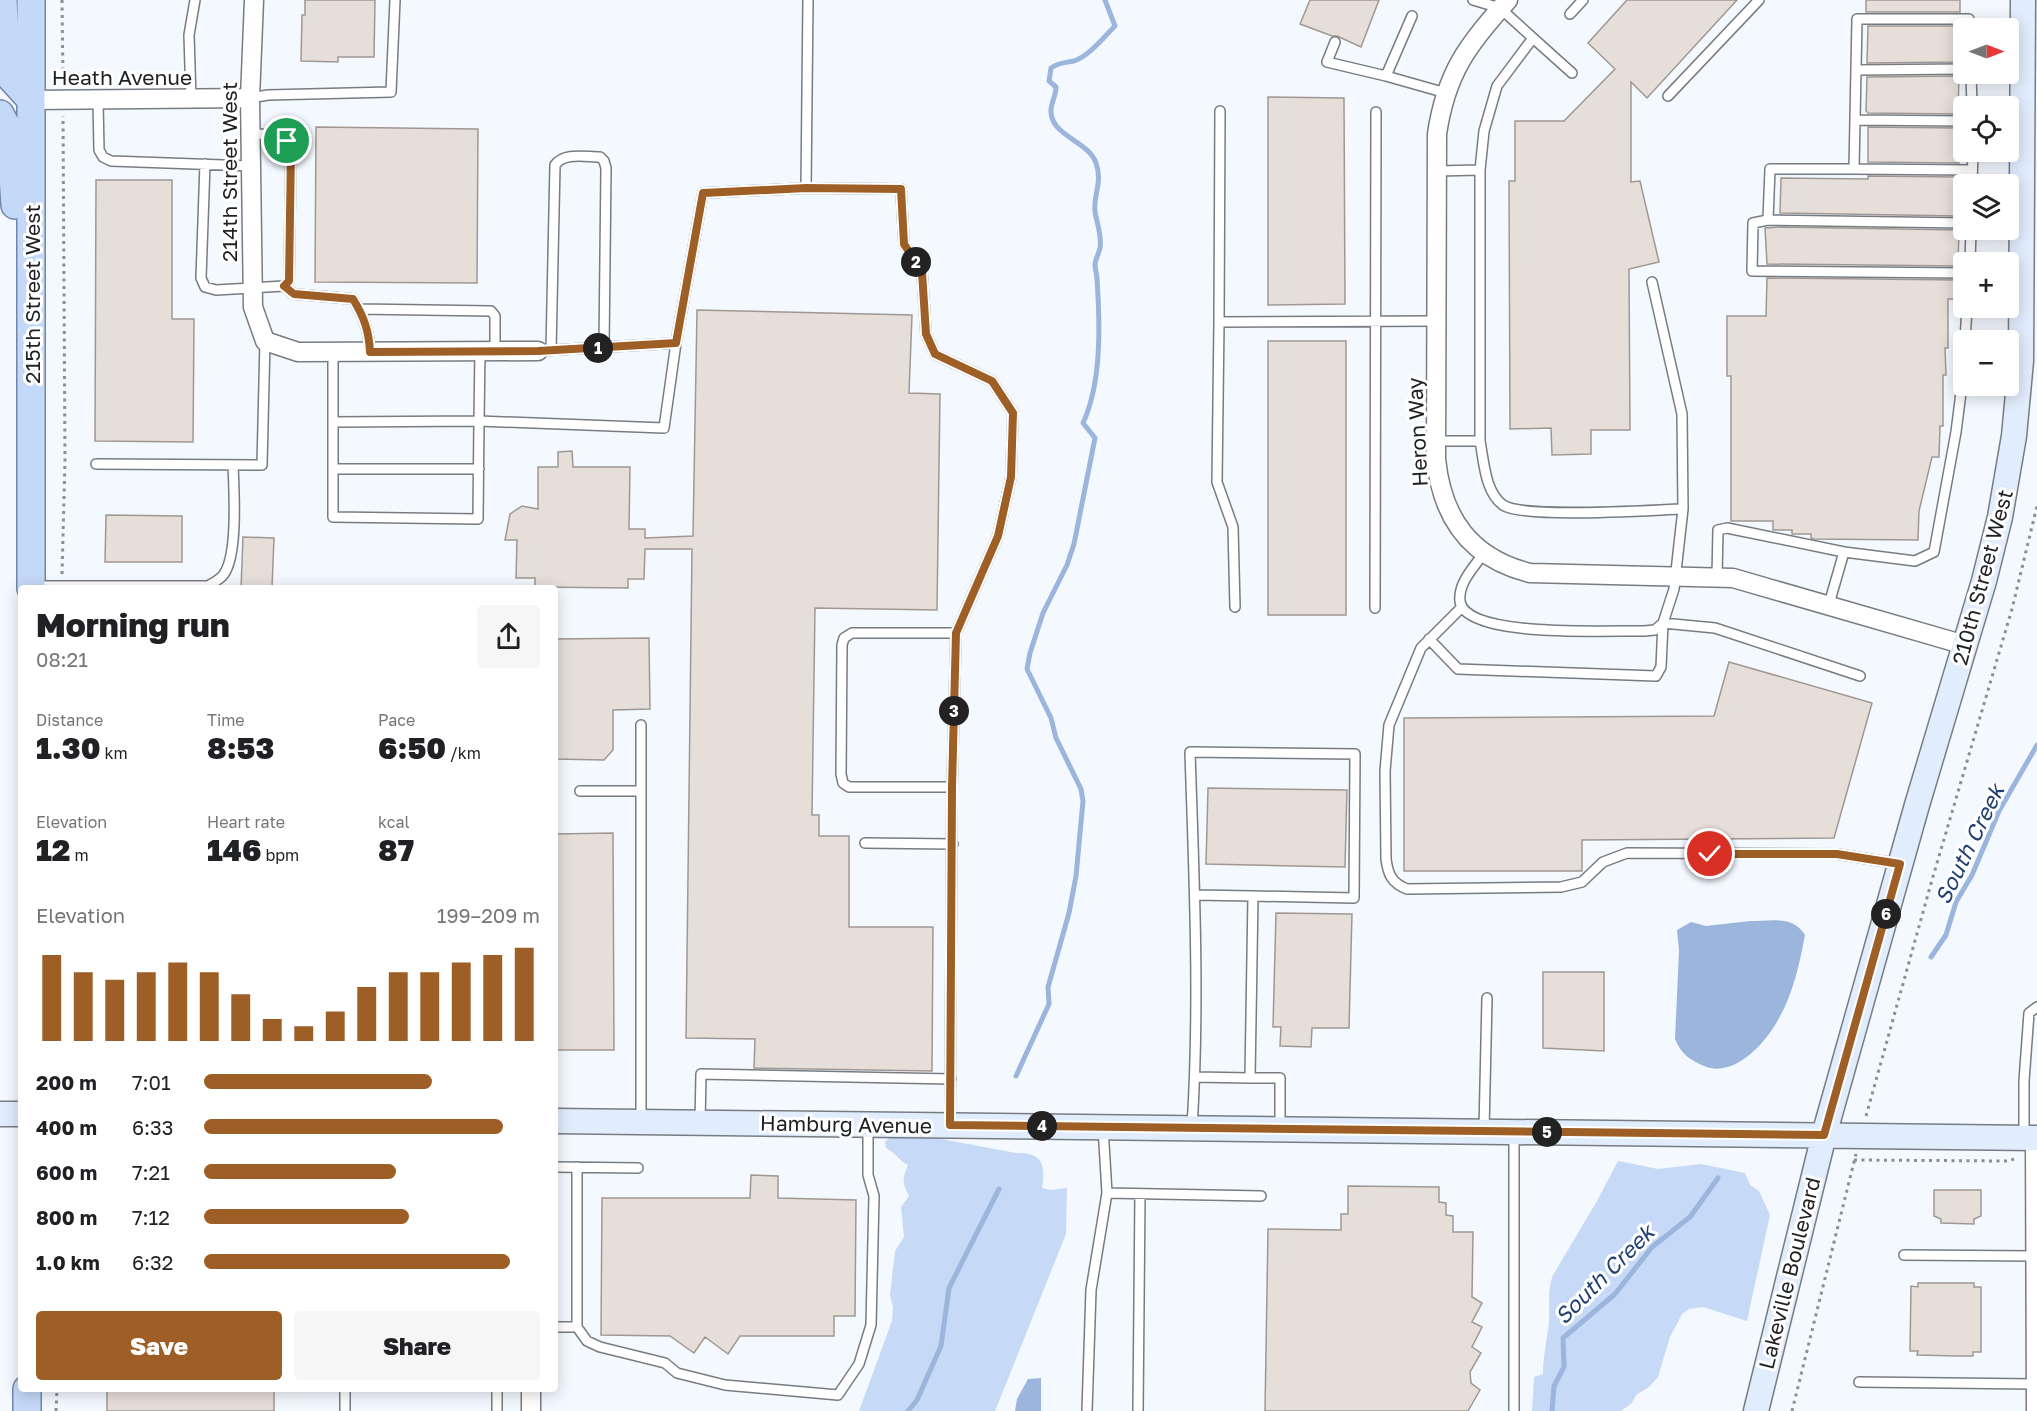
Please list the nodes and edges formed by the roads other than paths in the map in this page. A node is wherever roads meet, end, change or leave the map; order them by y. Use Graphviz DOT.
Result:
graph roads {
  1 [pos="3,0"];
  2 [pos="31,0"];
  3 [pos="195,0"];
  4 [pos="254,0"];
  5 [pos="395,0"];
  6 [pos="808,0"];
  7 [pos="1473,0"];
  8 [pos="1583,0"];
  9 [pos="1759,0"];
  10 [pos="2023,0"];
  11 [pos="1504,4"];
  12 [pos="1570,14"];
  13 [pos="1412,16"];
  14 [pos="1953,19"];
  15 [pos="1533,38"];
  16 [pos="1335,42"];
  17 [pos="1953,69"];
  18 [pos="1856,70"];
  19 [pos="1572,74"];
  20 [pos="1386,76"];
  21 [pos="1446,93"];
  22 [pos="1668,96"];
  23 [pos="2017,96"];
  24 [pos="250,98"];
  25 [pos="191,99"];
  26 [pos="32,100"];
  27 [pos="98,100"];
  28 [pos="1220,111"];
  29 [pos="1376,112"];
  30 [pos="0,114"];
  31 [pos="1855,120"];
  32 [pos="1953,121"];
  33 [pos="250,134"];
  34 [pos="1972,162"];
  35 [pos="2016,162"];
  36 [pos="205,164"];
  37 [pos="251,166"];
  38 [pos="1854,169"];
  39 [pos="1480,170"];
  40 [pos="1972,170"];
  41 [pos="1436,171"];
  42 [pos="1972,174"];
  43 [pos="806,188"];
  44 [pos="1768,220"];
  45 [pos="1953,223"];
  46 [pos="1953,273"];
  47 [pos="1652,282"];
  48 [pos="284,286"];
  49 [pos="253,288"];
  50 [pos="359,309"];
  51 [pos="32,321"];
  52 [pos="1436,321"];
  53 [pos="1219,322"];
  54 [pos="1375,322"];
  55 [pos="265,341"];
  56 [pos="676,343"];
  57 [pos="604,347"];
  58 [pos="488,351"];
  59 [pos="544,351"];
  60 [pos="333,352"];
  61 [pos="370,352"];
  62 [pos="1961,396"];
  63 [pos="479,421"];
  64 [pos="333,422"];
  65 [pos="1436,441"];
  66 [pos="1480,441"];
  67 [pos="96,464"];
  68 [pos="233,465"];
  69 [pos="333,469"];
  70 [pos="479,470"];
  71 [pos="1683,509"];
  72 [pos="1844,552"];
  73 [pos="1484,553"];
  74 [pos="1675,575"];
  75 [pos="1716,576"];
  76 [pos="31,585"];
  77 [pos="209,585"];
  78 [pos="1829,604"];
  79 [pos="1235,607"];
  80 [pos="1375,608"];
  81 [pos="1462,608"];
  82 [pos="1663,623"];
  83 [pos="956,633"];
  84 [pos="1429,639"];
  85 [pos="1965,645"];
  86 [pos="1860,676"];
  87 [pos="641,725"];
  88 [pos="952,787"];
  89 [pos="580,791"];
  90 [pos="641,791"];
  91 [pos="865,843"];
  92 [pos="952,844"];
  93 [pos="1900,864"];
  94 [pos="1195,895"];
  95 [pos="1253,896"];
  96 [pos="1487,998"];
  97 [pos="2037,1007"];
  98 [pos="1195,1077"];
  99 [pos="1250,1078"];
  100 [pos="951,1079"];
  101 [pos="0,1114"];
  102 [pos="18,1114"];
  103 [pos="558,1121"];
  104 [pos="641,1122"];
  105 [pos="700,1123"];
  106 [pos="868,1125"];
  107 [pos="950,1125"];
  108 [pos="1103,1126"];
  109 [pos="1192,1127"];
  110 [pos="1280,1128"];
  111 [pos="1484,1130"];
  112 [pos="1514,1131"];
  113 [pos="1824,1135"];
  114 [pos="2032,1138"];
  115 [pos="558,1167"];
  116 [pos="577,1167"];
  117 [pos="638,1168"];
  118 [pos="1107,1193"];
  119 [pos="1140,1194"];
  120 [pos="1261,1196"];
  121 [pos="1904,1255"];
  122 [pos="2036,1256"];
  123 [pos="558,1327"];
  124 [pos="577,1327"];
  125 [pos="1859,1382"];
  126 [pos="2036,1384"];
  127 [pos="27,1392"];
  128 [pos="345,1392"];
  129 [pos="497,1392"];
  130 [pos="531,1392"];
  131 [pos="27,1411"];
  132 [pos="345,1411"];
  133 [pos="497,1411"];
  134 [pos="531,1411"];
  135 [pos="1087,1411"];
  136 [pos="1138,1411"];
  137 [pos="1514,1411"];
  138 [pos="1756,1411"];
  139 [pos="2036,1411"];
  1 -- 26 [label="main road"];
  2 -- 26 [label="main road, 215th Street West"];
  3 -- 25 [label="lane"];
  4 -- 24 [label="street, 214th Street West"];
  5 -- 24 [label="lane"];
  6 -- 43 [label="lane"];
  7 -- 11 [label="lane"];
  8 -- 12 [label="lane"];
  9 -- 22 [label="lane"];
  10 -- 23 [label="street, 210th Street West"];
  11 -- 15 [label="lane"];
  11 -- 21 [label="street, Heron Way"];
  13 -- 20 [label="lane"];
  14 -- 18 [label="lane"];
  15 -- 19 [label="lane"];
  15 -- 39 [label="lane"];
  16 -- 20 [label="lane"];
  17 -- 18 [label="lane"];
  18 -- 31 [label="lane"];
  20 -- 21 [label="lane"];
  21 -- 41 [label="street, Heron Way"];
  24 -- 25 [label="street, Heath Avenue"];
  24 -- 33 [label="street, 214th Street West"];
  25 -- 27 [label="street, Heath Avenue"];
  26 -- 27 [label="street, Heath Avenue"];
  26 -- 51 [label="main road, 215th Street West"];
  27 -- 36 [label="lane"];
  28 -- 53 [label="lane"];
  29 -- 54 [label="lane"];
  30 -- 51 [label="main road"];
  31 -- 32 [label="lane"];
  31 -- 38 [label="lane"];
  33 -- 37 [label="street, 214th Street West"];
  33 -- 48 [label="lane"];
  34 -- 40 [label="lane"];
  35 -- 85 [label="street, 210th Street West"];
  36 -- 37 [label="lane"];
  36 -- 49 [label="lane"];
  37 -- 49 [label="street, 214th Street West"];
  38 -- 40 [label="lane"];
  38 -- 44 [label="lane"];
  39 -- 41 [label="lane"];
  39 -- 66 [label="lane"];
  40 -- 42 [label="lane"];
  41 -- 52 [label="street, Heron Way"];
  43 -- 56 [label="lane"];
  43 -- 83 [label="lane"];
  44 -- 45 [label="lane"];
  44 -- 46 [label="lane"];
  47 -- 71 [label="lane"];
  48 -- 49 [label="lane"];
  48 -- 50 [label="lane"];
  49 -- 55 [label="street, 214th Street West"];
  50 -- 58 [label="lane"];
  50 -- 61 [label="lane"];
  51 -- 76 [label="main road, 215th Street West"];
  52 -- 54 [label="lane"];
  52 -- 65 [label="street, Heron Way"];
  53 -- 54 [label="lane"];
  53 -- 79 [label="lane"];
  54 -- 80 [label="lane"];
  55 -- 60 [label="street"];
  55 -- 68 [label="lane"];
  56 -- 57 [label="lane"];
  56 -- 63 [label="lane"];
  57 -- 59 [label="lane"];
  57 -- 59 [label="lane"];
  58 -- 59 [label="street"];
  58 -- 61 [label="street"];
  58 -- 63 [label="lane"];
  60 -- 61 [label="street"];
  60 -- 64 [label="lane"];
  62 -- 72 [label="lane"];
  63 -- 64 [label="lane"];
  63 -- 70 [label="lane"];
  64 -- 69 [label="lane"];
  65 -- 66 [label="lane"];
  65 -- 73 [label="street, Heron Way"];
  66 -- 71 [label="lane"];
  67 -- 68 [label="lane"];
  68 -- 77 [label="lane"];
  69 -- 70 [label="lane"];
  69 -- 70 [label="lane"];
  71 -- 74 [label="lane"];
  72 -- 75 [label="lane"];
  72 -- 78 [label="lane"];
  73 -- 74 [label="street, Heron Way"];
  73 -- 81 [label="lane"];
  74 -- 75 [label="street, Heron Way"];
  74 -- 82 [label="lane"];
  75 -- 78 [label="street, Heron Way"];
  78 -- 85 [label="street, Heron Way"];
  81 -- 82 [label="lane"];
  81 -- 84 [label="lane"];
  82 -- 84 [label="lane"];
  82 -- 86 [label="lane"];
  83 -- 88 [label="lane"];
  83 -- 88 [label="lane"];
  84 -- 93 [label="lane"];
  85 -- 93 [label="street, 210th Street West"];
  87 -- 90 [label="lane"];
  88 -- 92 [label="lane"];
  89 -- 90 [label="lane"];
  90 -- 104 [label="lane"];
  91 -- 92 [label="lane"];
  92 -- 100 [label="lane"];
  93 -- 113 [label="street, 210th Street West"];
  94 -- 95 [label="lane"];
  94 -- 95 [label="lane"];
  94 -- 98 [label="lane"];
  95 -- 99 [label="lane"];
  96 -- 111 [label="lane"];
  97 -- 114 [label="lane"];
  98 -- 99 [label="lane"];
  98 -- 109 [label="lane"];
  99 -- 110 [label="lane"];
  100 -- 105 [label="lane"];
  100 -- 107 [label="lane"];
  101 -- 102 [label="street"];
  103 -- 104 [label="street, Hamburg Avenue"];
  104 -- 105 [label="street, Hamburg Avenue"];
  105 -- 106 [label="street, Hamburg Avenue"];
  106 -- 107 [label="street, Hamburg Avenue"];
  106 -- 124 [label="lane"];
  107 -- 108 [label="street, Hamburg Avenue"];
  108 -- 109 [label="street, Hamburg Avenue"];
  108 -- 118 [label="lane"];
  109 -- 110 [label="street, Hamburg Avenue"];
  110 -- 111 [label="street, Hamburg Avenue"];
  111 -- 112 [label="street, Hamburg Avenue"];
  112 -- 113 [label="street, Hamburg Avenue"];
  112 -- 137 [label="lane"];
  113 -- 114 [label="street, Hamburg Avenue"];
  113 -- 138 [label="street, Lakeville Boulevard"];
  114 -- 122 [label="street"];
  115 -- 116 [label="lane"];
  116 -- 117 [label="lane"];
  116 -- 124 [label="lane"];
  118 -- 119 [label="lane"];
  118 -- 135 [label="lane"];
  119 -- 120 [label="lane"];
  119 -- 136 [label="lane"];
  121 -- 122 [label="lane"];
  122 -- 126 [label="street"];
  123 -- 124 [label="lane"];
  125 -- 126 [label="lane"];
  126 -- 139 [label="street"];
  127 -- 131 [label="main road"];
  128 -- 132 [label="lane"];
  129 -- 133 [label="lane"];
  130 -- 134 [label="street"];
}
